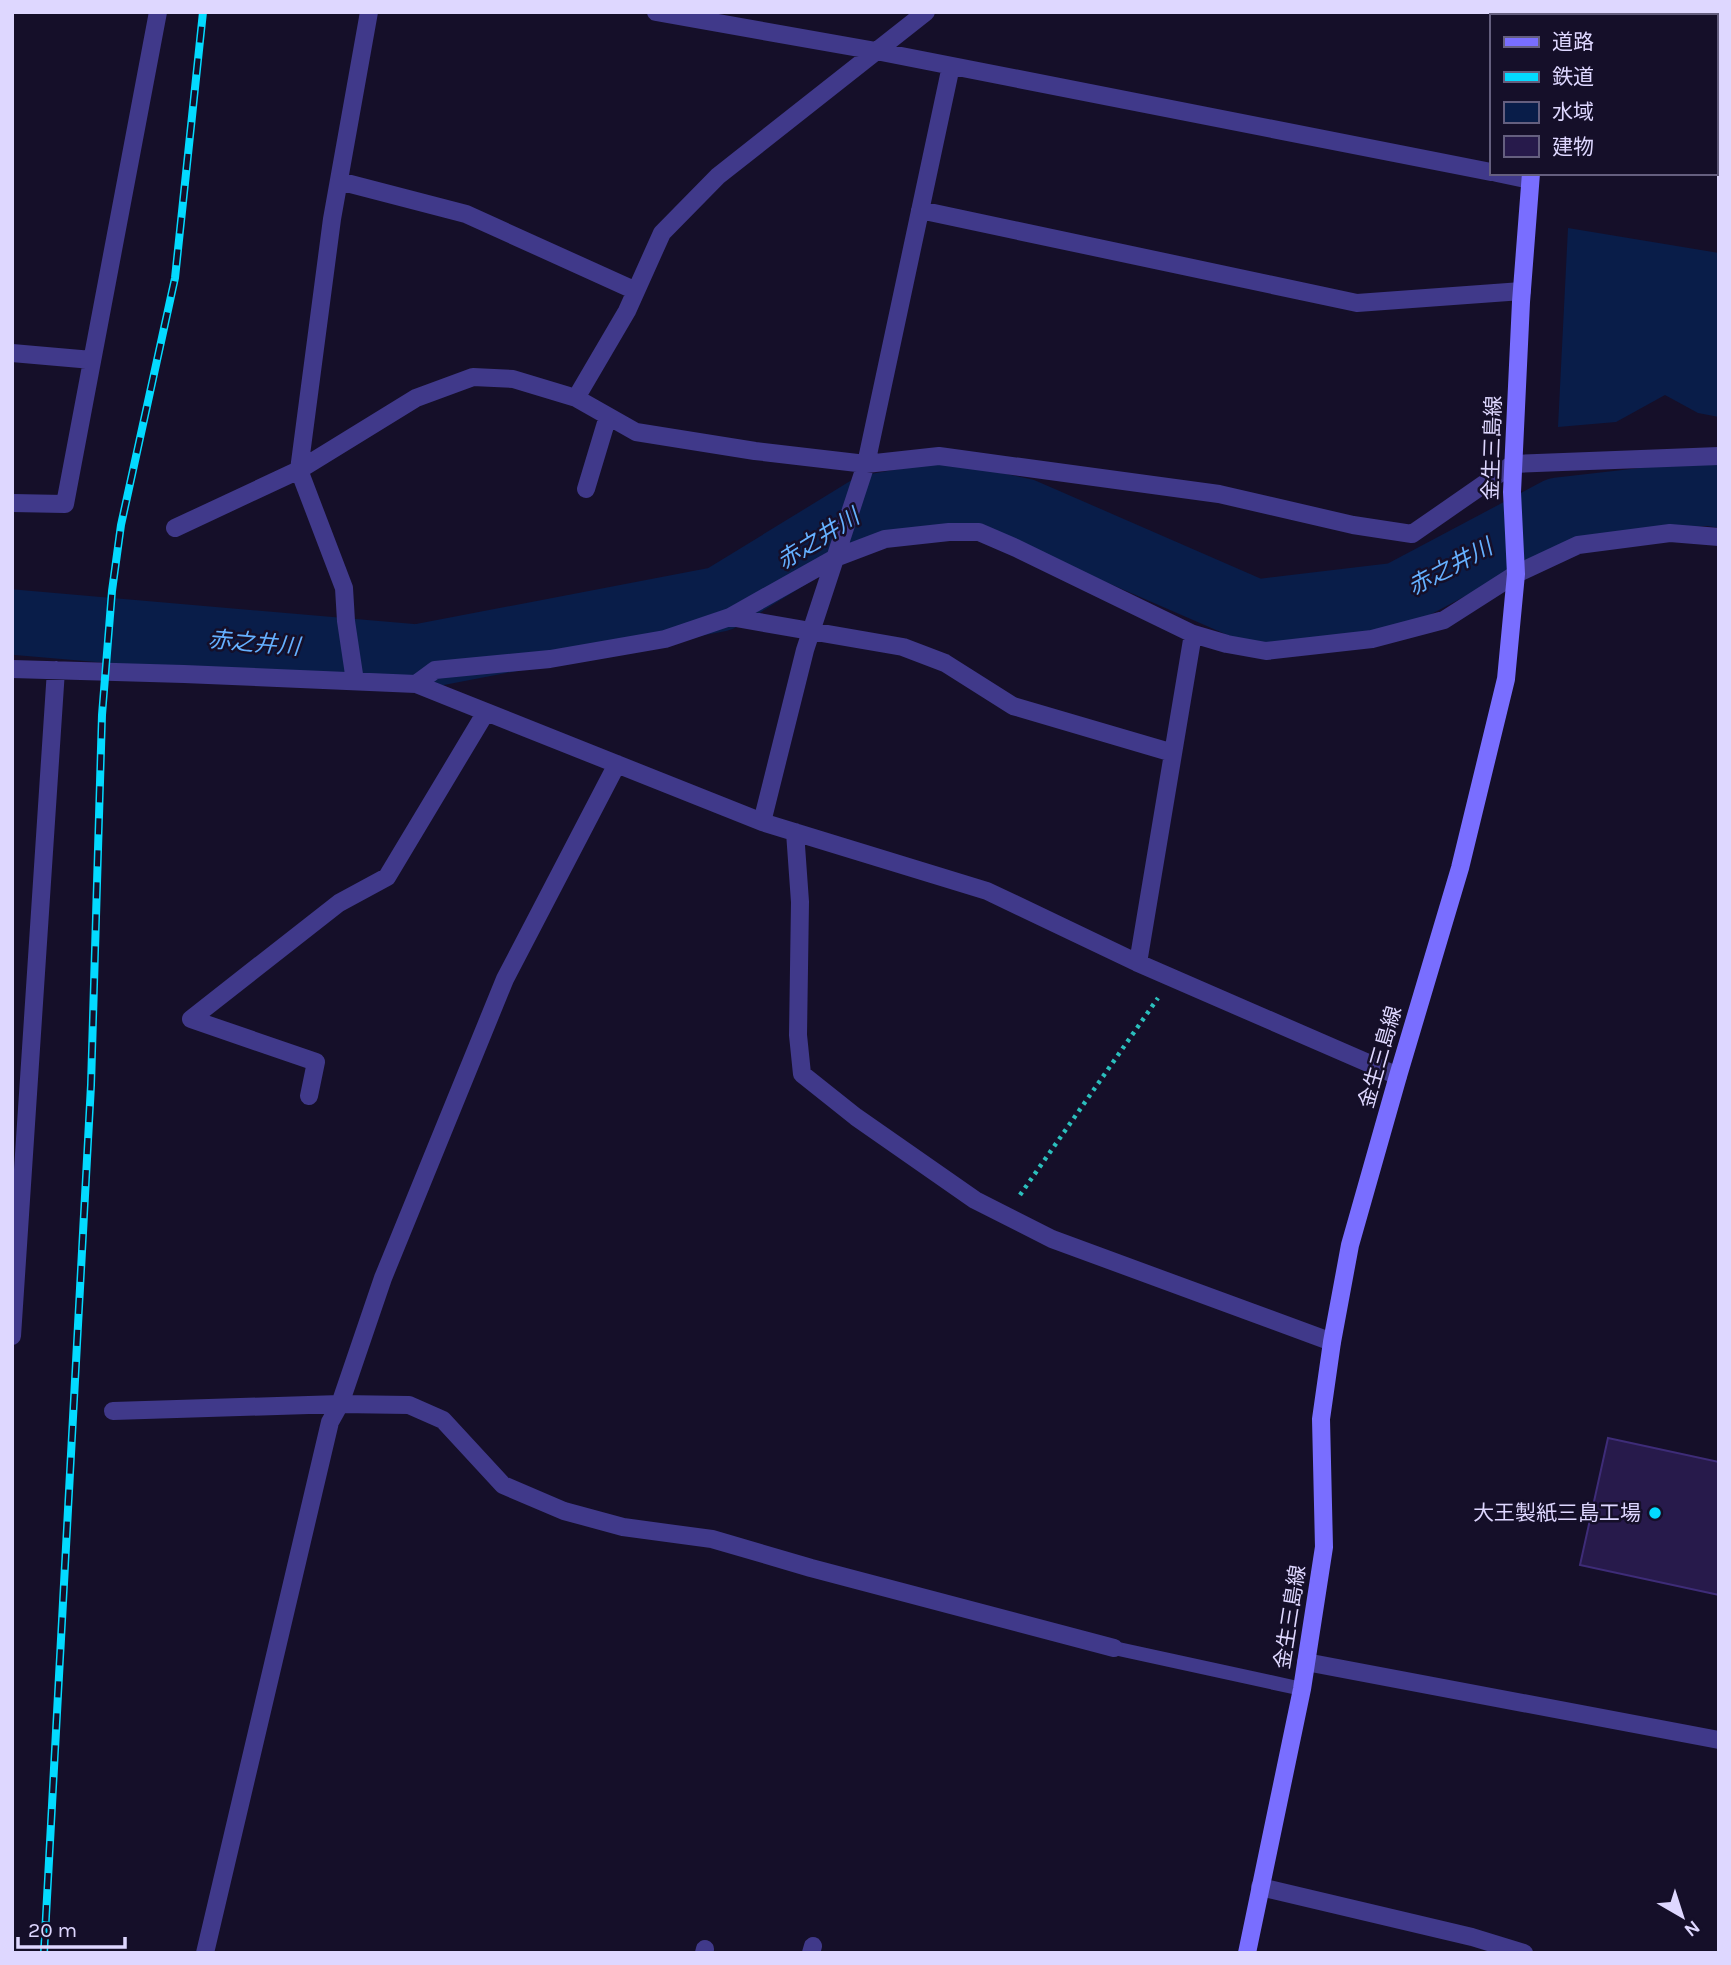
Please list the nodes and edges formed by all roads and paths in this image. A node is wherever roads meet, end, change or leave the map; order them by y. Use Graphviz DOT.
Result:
graph roads {
  1 [pos="158,12"];
  2 [pos="369,12"];
  3 [pos="656,12"];
  4 [pos="926,12"];
  5 [pos="876,51"];
  6 [pos="951,66"];
  7 [pos="1490,172"];
  8 [pos="1530,176"];
  9 [pos="339,181"];
  10 [pos="920,210"];
  11 [pos="636,291"];
  12 [pos="1522,291"];
  13 [pos="12,353"];
  14 [pos="92,360"];
  15 [pos="576,398"];
  16 [pos="608,415"];
  17 [pos="1719,456"];
  18 [pos="866,464"];
  19 [pos="1513,464"];
  20 [pos="299,470"];
  21 [pos="586,489"];
  22 [pos="12,503"];
  23 [pos="175,528"];
  24 [pos="1719,537"];
  25 [pos="837,551"];
  26 [pos="1516,574"];
  27 [pos="730,617"];
  28 [pos="811,632"];
  29 [pos="1194,634"];
  30 [pos="12,669"];
  31 [pos="56,670"];
  32 [pos="353,673"];
  33 [pos="416,684"];
  34 [pos="486,712"];
  35 [pos="1173,753"];
  36 [pos="617,764"];
  37 [pos="762,822"];
  38 [pos="795,832"];
  39 [pos="1138,963"];
  40 [pos="1173,978"];
  41 [pos="1398,1076"];
  42 [pos="309,1096"];
  43 [pos="1006,1215"];
  44 [pos="12,1336"];
  45 [pos="1332,1342"];
  46 [pos="340,1404"];
  47 [pos="113,1411"];
  48 [pos="1114,1648"];
  49 [pos="1306,1662"];
  50 [pos="1302,1689"];
  51 [pos="1719,1740"];
  52 [pos="1260,1887"];
  53 [pos="205,1953"];
  54 [pos="1247,1953"];
  55 [pos="1524,1953"];
  1 -- 14 [label="street"];
  2 -- 9 [label="street"];
  3 -- 5 [label="street"];
  4 -- 5 [label="street"];
  5 -- 6 [label="street"];
  5 -- 11 [label="street"];
  6 -- 7 [label="street"];
  6 -- 10 [label="street"];
  8 -- 12 [label="main road, 金生三島線"];
  9 -- 11 [label="street"];
  9 -- 20 [label="street"];
  10 -- 12 [label="street"];
  10 -- 18 [label="street"];
  11 -- 15 [label="street"];
  12 -- 19 [label="main road, 金生三島線"];
  13 -- 14 [label="street"];
  14 -- 22 [label="street"];
  15 -- 16 [label="street"];
  15 -- 20 [label="street"];
  16 -- 18 [label="street"];
  16 -- 21 [label="street"];
  17 -- 19 [label="street"];
  18 -- 19 [label="street"];
  18 -- 25 [label="street"];
  19 -- 26 [label="main road, 金生三島線"];
  20 -- 23 [label="street"];
  20 -- 32 [label="street"];
  24 -- 26 [label="street"];
  25 -- 27 [label="street"];
  25 -- 28 [label="street"];
  25 -- 29 [label="street"];
  26 -- 29 [label="street"];
  26 -- 41 [label="main road, 金生三島線"];
  27 -- 28 [label="street"];
  27 -- 33 [label="street"];
  28 -- 35 [label="street"];
  28 -- 37 [label="street"];
  29 -- 35 [label="street"];
  30 -- 31 [label="street"];
  31 -- 32 [label="street"];
  31 -- 44 [label="street"];
  32 -- 33 [label="street"];
  33 -- 34 [label="street"];
  34 -- 36 [label="street"];
  34 -- 42 [label="street"];
  35 -- 39 [label="street"];
  36 -- 37 [label="street"];
  36 -- 46 [label="street"];
  37 -- 38 [label="street"];
  38 -- 39 [label="street"];
  38 -- 43 [label="street"];
  39 -- 40 [label="street"];
  40 -- 41 [label="street"];
  40 -- 43 [label="path"];
  41 -- 45 [label="main road, 金生三島線"];
  43 -- 45 [label="street"];
  45 -- 49 [label="main road, 金生三島線"];
  46 -- 47 [label="street"];
  46 -- 48 [label="street"];
  46 -- 53 [label="street"];
  48 -- 50 [label="lane"];
  49 -- 50 [label="main road, 金生三島線"];
  49 -- 51 [label="street"];
  50 -- 52 [label="main road, 金生三島線"];
  52 -- 54 [label="main road, 金生三島線"];
  52 -- 55 [label="street"];
}
